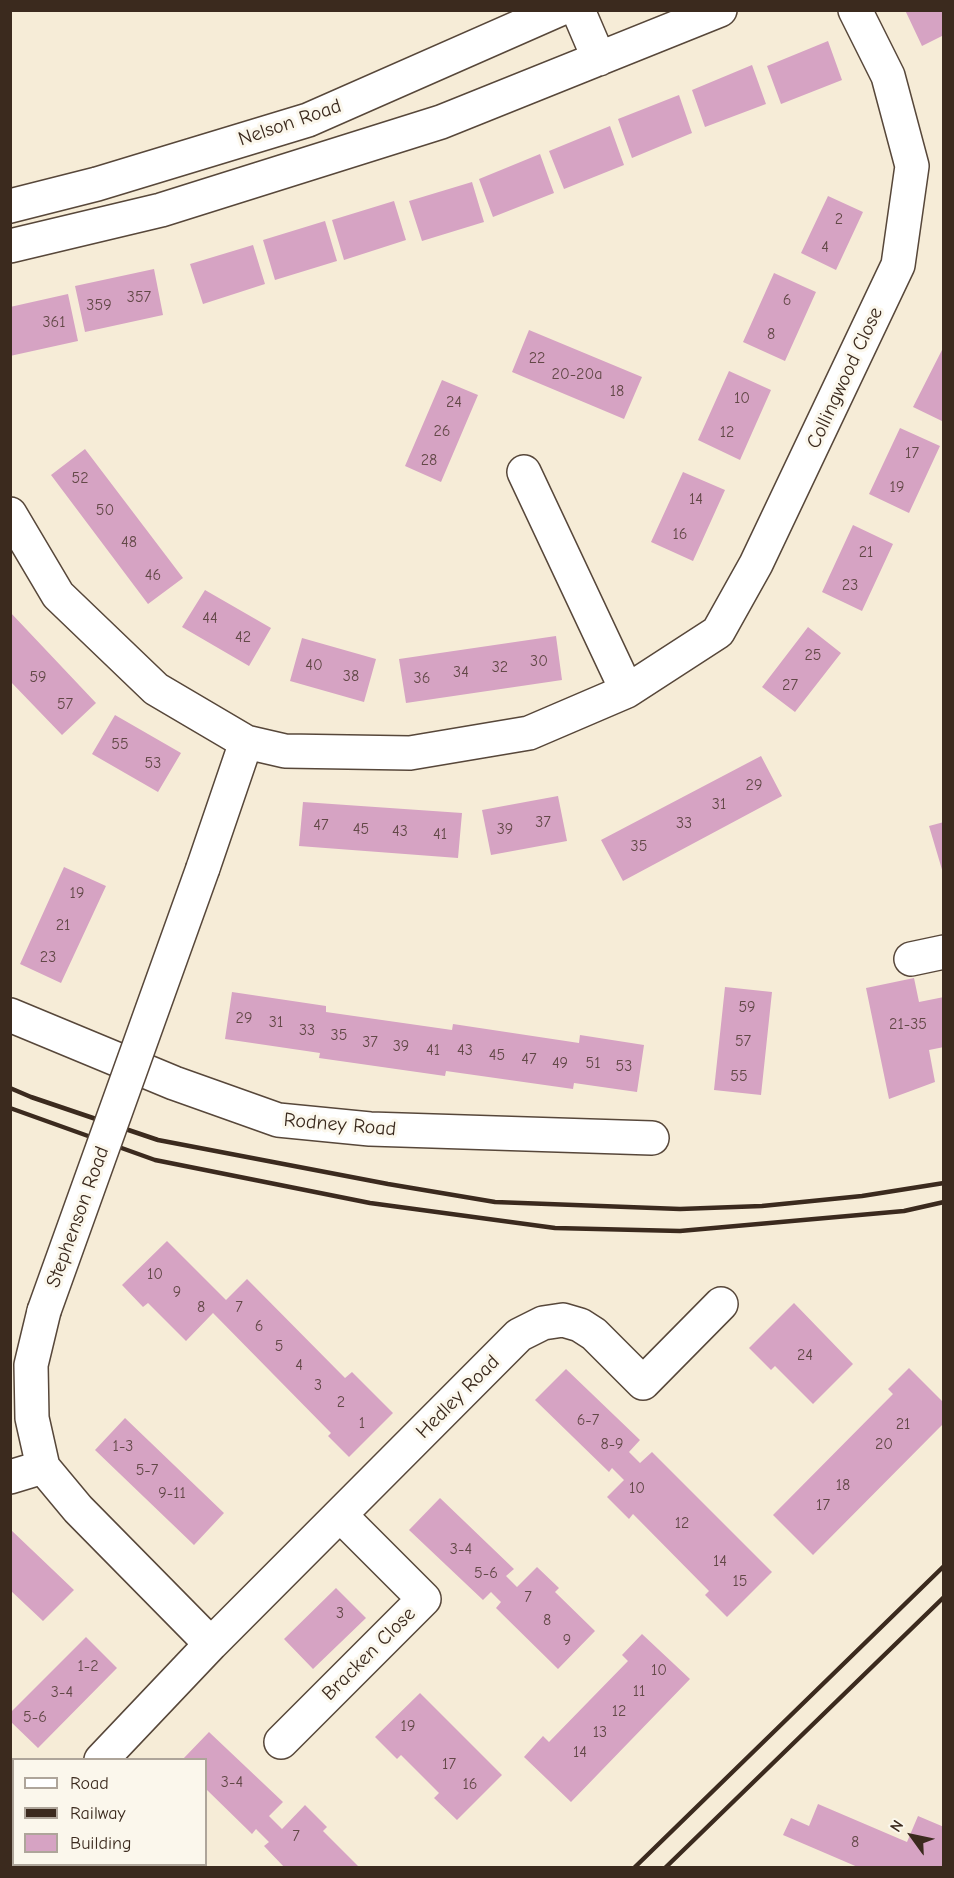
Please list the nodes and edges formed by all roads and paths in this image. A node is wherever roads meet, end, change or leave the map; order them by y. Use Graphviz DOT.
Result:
graph roads {
  1 [pos="558,10"];
  2 [pos="578,10"];
  3 [pos="720,10"];
  4 [pos="855,10"];
  5 [pos="599,59"];
  6 [pos="10,206"];
  7 [pos="10,246"];
  8 [pos="524,472"];
  9 [pos="10,514"];
  10 [pos="627,691"];
  11 [pos="246,742"];
  12 [pos="944,952"];
  13 [pos="911,959"];
  14 [pos="10,1015"];
  15 [pos="652,1138"];
  16 [pos="721,1304"];
  17 [pos="21,1362"];
  18 [pos="43,1467"];
  19 [pos="10,1478"];
  20 [pos="340,1515"];
  21 [pos="211,1644"];
  22 [pos="281,1742"];
  23 [pos="106,1758"];
  1 -- 6 [label="street, Nelson Road"];
  2 -- 5 [label="street"];
  3 -- 5 [label="street"];
  4 -- 10 [label="street, Collingwood Close"];
  5 -- 7 [label="street"];
  8 -- 10 [label="street"];
  9 -- 11 [label="street, Collingwood Close"];
  10 -- 11 [label="street, Collingwood Close"];
  11 -- 17 [label="street, Stephenson Road, bridge"];
  12 -- 13 [label="street"];
  14 -- 15 [label="street, Rodney Road"];
  16 -- 20 [label="street, Hedley Road"];
  17 -- 18 [label="street, Stephenson Road"];
  18 -- 19 [label="street"];
  18 -- 21 [label="street, Stephenson Road"];
  20 -- 21 [label="street, Hedley Road"];
  20 -- 22 [label="street, Bracken Close"];
  21 -- 23 [label="street, Hedley Road"];
}
